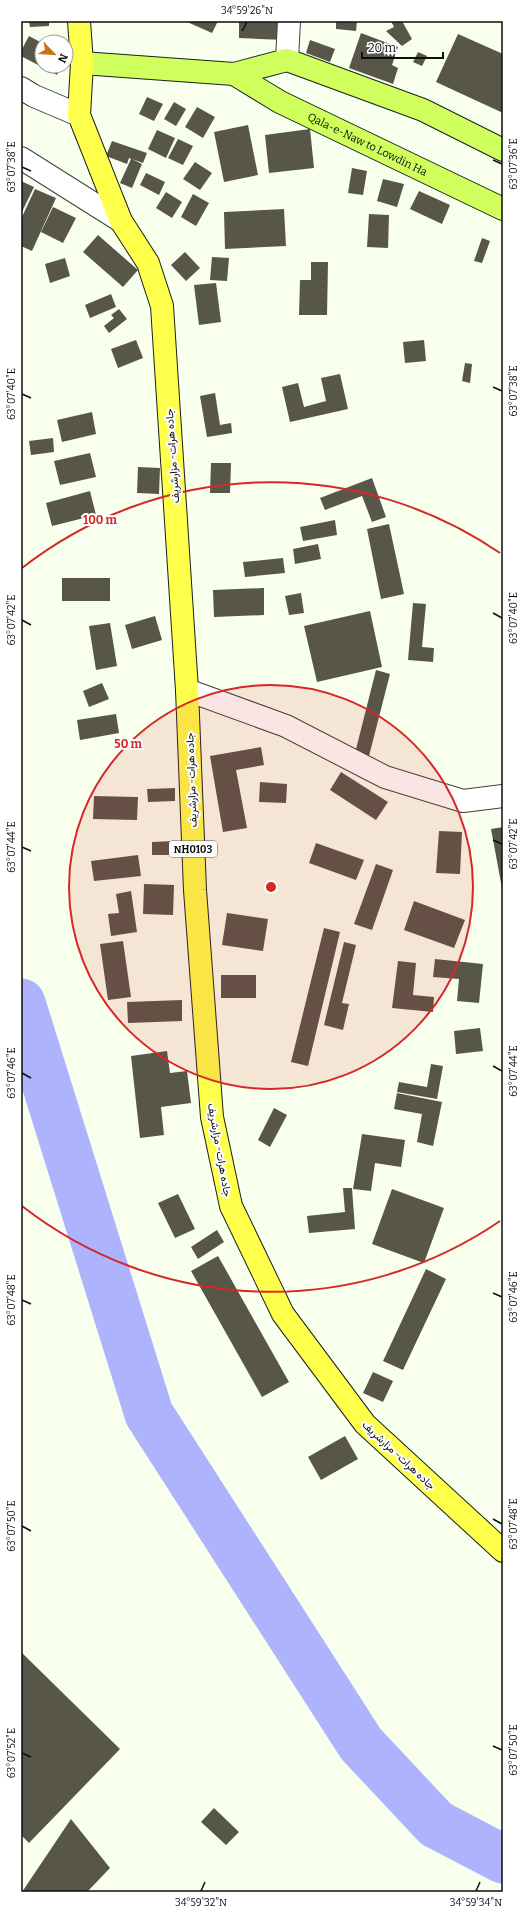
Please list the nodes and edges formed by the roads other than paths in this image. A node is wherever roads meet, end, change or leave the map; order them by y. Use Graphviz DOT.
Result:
graph roads {
  1 [pos="79,21"];
  2 [pos="289,21"];
  3 [pos="287,60"];
  4 [pos="82,63"];
  5 [pos="234,74"];
  6 [pos="21,88"];
  7 [pos="79,115"];
  8 [pos="503,150"];
  9 [pos="21,158"];
  10 [pos="503,208"];
  11 [pos="121,221"];
  12 [pos="187,690"];
  13 [pos="503,796"];
  14 [pos="503,1551"];
  1 -- 4 [label="highway, جاده هرات- مزارشریف / NH0103"];
  2 -- 3 [label="street"];
  3 -- 5 [label="main road, Qala-e-Naw to Lowdin Ha"];
  3 -- 8 [label="main road"];
  4 -- 5 [label="main road, Qala-e-Naw to Lowdin Ha"];
  4 -- 7 [label="highway, جاده هرات- مزارشریف / NH0103"];
  5 -- 10 [label="main road, Qala-e-Naw to Lowdin Ha"];
  6 -- 7 [label="street"];
  7 -- 11 [label="highway, جاده هرات- مزارشریف / NH0103"];
  9 -- 11 [label="street"];
  11 -- 12 [label="highway, جاده هرات- مزارشریف / NH0103"];
  12 -- 13 [label="street"];
  12 -- 14 [label="highway, جاده هرات- مزارشریف / NH0103"];
}
